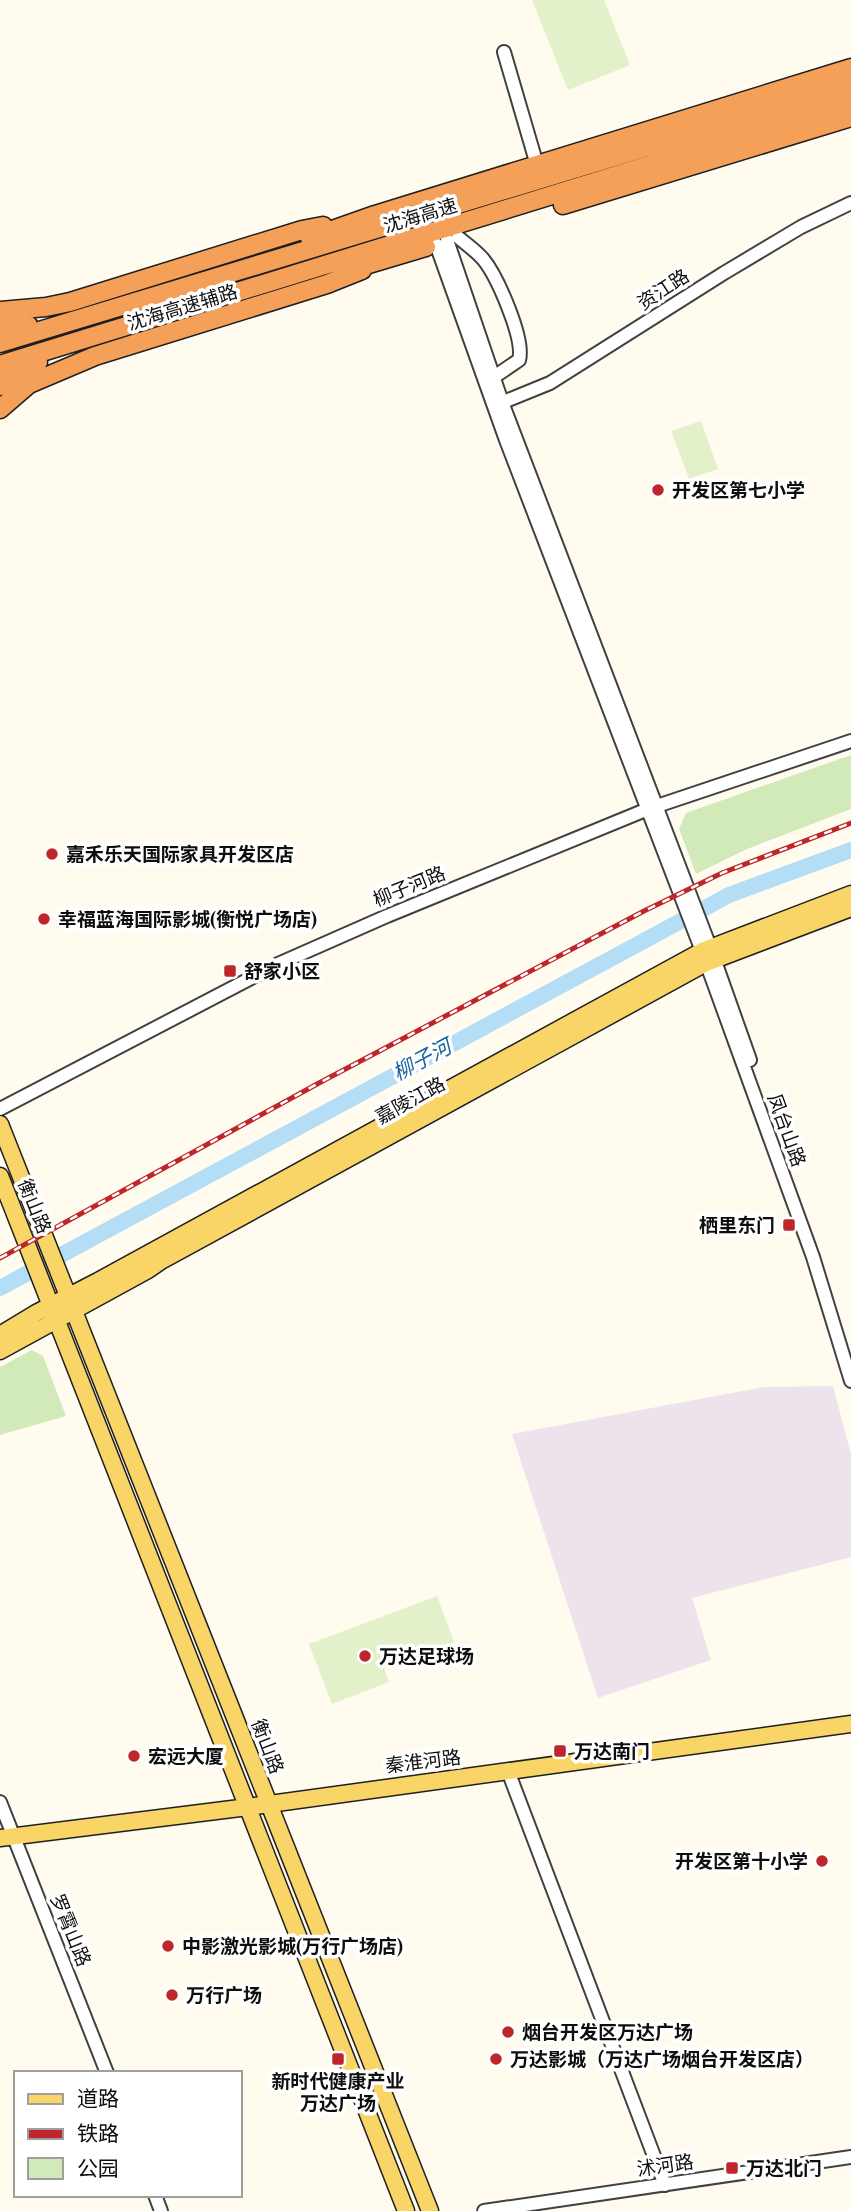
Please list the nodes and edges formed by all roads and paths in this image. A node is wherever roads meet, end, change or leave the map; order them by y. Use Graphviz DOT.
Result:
graph roads {
  1 [pos="504,52"];
  2 [pos="851,68"];
  3 [pos="851,85"];
  4 [pos="851,103"];
  5 [pos="851,117"];
  6 [pos="537,165"];
  7 [pos="851,203"];
  8 [pos="375,215"];
  9 [pos="447,240"];
  10 [pos="385,261"];
  11 [pos="170,291"];
  12 [pos="110,309"];
  13 [pos="0,311"];
  14 [pos="176,311"];
  15 [pos="0,329"];
  16 [pos="115,330"];
  17 [pos="0,343"];
  18 [pos="0,365"];
  19 [pos="494,377"];
  20 [pos="0,386"];
  21 [pos="498,404"];
  22 [pos="0,409"];
  23 [pos="851,741"];
  24 [pos="652,808"];
  25 [pos="851,894"];
  26 [pos="851,908"];
  27 [pos="706,949"];
  28 [pos="0,1109"];
  29 [pos="0,1125"];
  30 [pos="0,1176"];
  31 [pos="67,1296"];
  32 [pos="50,1306"];
  33 [pos="0,1335"];
  34 [pos="0,1351"];
  35 [pos="851,1356"];
  36 [pos="851,1381"];
  37 [pos="851,1715"];
  38 [pos="851,1724"];
  39 [pos="508,1771"];
  40 [pos="267,1799"];
  41 [pos="0,1802"];
  42 [pos="246,1802"];
  43 [pos="6,1833"];
  44 [pos="106,2071"];
  45 [pos="851,2157"];
  46 [pos="665,2185"];
  47 [pos="406,2211"];
  48 [pos="430,2211"];
  49 [pos="484,2211"];
  1 -- 6 [label="street"];
  2 -- 6 [label="highway"];
  3 -- 11 [label="highway, 沈海高速"];
  4 -- 14 [label="highway, 沈海高速"];
  5 -- 9 [label="highway"];
  6 -- 8 [label="highway"];
  7 -- 21 [label="street, 资江路"];
  8 -- 11 [label="highway"];
  8 -- 13 [label="highway, 沈海高速辅路"];
  9 -- 10 [label="highway"];
  9 -- 19 [label="street"];
  9 -- 19 [label="street"];
  9 -- 21 [label="street"];
  10 -- 14 [label="highway"];
  10 -- 22 [label="highway, 沈海高速辅路"];
  11 -- 12 [label="highway, 沈海高速"];
  12 -- 15 [label="highway"];
  12 -- 17 [label="highway, 沈海高速"];
  14 -- 16 [label="highway, 沈海高速"];
  16 -- 18 [label="highway, 沈海高速"];
  16 -- 20 [label="highway"];
  19 -- 21 [label="street"];
  21 -- 24 [label="street, 凤台山路"];
  23 -- 24 [label="street, 柳子河路"];
  24 -- 27 [label="street, 凤台山路"];
  24 -- 28 [label="street, 柳子河路"];
  25 -- 27 [label="main road, 嘉陵江路"];
  26 -- 27 [label="main road, 嘉陵江路"];
  27 -- 31 [label="main road, 嘉陵江路"];
  27 -- 35 [label="street, 凤台山路"];
  27 -- 36 [label="street, 凤台山路"];
  29 -- 31 [label="main road, 衡山路"];
  30 -- 32 [label="main road, 衡山路"];
  31 -- 32 [label="main road, 嘉陵江路"];
  31 -- 40 [label="main road, 衡山路"];
  32 -- 33 [label="main road, 嘉陵江路"];
  32 -- 34 [label="main road, 嘉陵江路"];
  32 -- 42 [label="main road"];
  37 -- 40 [label="main road, 秦淮河路"];
  38 -- 39 [label="main road, 秦淮河路"];
  39 -- 40 [label="main road, 秦淮河路"];
  39 -- 46 [label="street"];
  40 -- 42 [label="main road, 秦淮河路"];
  40 -- 48 [label="main road, 衡山路"];
  41 -- 43 [label="street, 罗霄山路"];
  42 -- 43 [label="main road, 秦淮河路"];
  42 -- 47 [label="main road"];
  43 -- 44 [label="street, 罗霄山路"];
  45 -- 46 [label="street, 沭河路"];
  46 -- 49 [label="street, 沭河路"];
}
